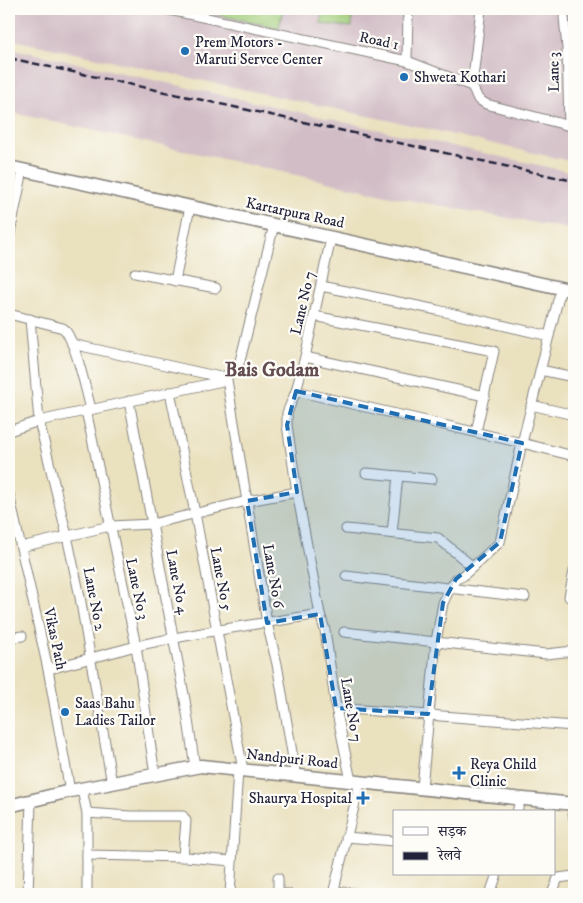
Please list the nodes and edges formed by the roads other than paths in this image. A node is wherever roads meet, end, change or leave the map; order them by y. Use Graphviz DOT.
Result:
graph roads {
  1 [pos="165,9"];
  2 [pos="408,9"];
  3 [pos="481,9"];
  4 [pos="564,17"];
  5 [pos="407,61"];
  6 [pos="472,86"];
  7 [pos="572,126"];
  8 [pos="9,167"];
  9 [pos="23,170"];
  10 [pos="190,207"];
  11 [pos="274,225"];
  12 [pos="9,238"];
  13 [pos="331,238"];
  14 [pos="135,273"];
  15 [pos="175,280"];
  16 [pos="321,286"];
  17 [pos="216,288"];
  18 [pos="561,288"];
  19 [pos="574,291"];
  20 [pos="9,314"];
  21 [pos="314,316"];
  22 [pos="30,319"];
  23 [pos="548,336"];
  24 [pos="72,344"];
  25 [pos="305,357"];
  26 [pos="540,370"];
  27 [pos="574,377"];
  28 [pos="296,391"];
  29 [pos="170,392"];
  30 [pos="485,396"];
  31 [pos="129,401"];
  32 [pos="531,405"];
  33 [pos="88,409"];
  34 [pos="574,415"];
  35 [pos="39,421"];
  36 [pos="9,431"];
  37 [pos="476,432"];
  38 [pos="522,443"];
  39 [pos="574,456"];
  40 [pos="366,473"];
  41 [pos="398,476"];
  42 [pos="432,479"];
  43 [pos="297,492"];
  44 [pos="9,494"];
  45 [pos="247,501"];
  46 [pos="195,513"];
  47 [pos="152,524"];
  48 [pos="110,526"];
  49 [pos="346,529"];
  50 [pos="392,533"];
  51 [pos="68,536"];
  52 [pos="21,547"];
  53 [pos="473,567"];
  54 [pos="574,571"];
  55 [pos="346,576"];
  56 [pos="450,588"];
  57 [pos="525,597"];
  58 [pos="570,597"];
  59 [pos="320,614"];
  60 [pos="267,623"];
  61 [pos="217,631"];
  62 [pos="344,632"];
  63 [pos="22,636"];
  64 [pos="9,638"];
  65 [pos="173,639"];
  66 [pos="436,641"];
  67 [pos="136,646"];
  68 [pos="574,651"];
  69 [pos="91,660"];
  70 [pos="48,669"];
  71 [pos="336,708"];
  72 [pos="428,714"];
  73 [pos="574,726"];
  74 [pos="195,767"];
  75 [pos="241,770"];
  76 [pos="155,775"];
  77 [pos="296,776"];
  78 [pos="355,782"];
  79 [pos="112,784"];
  80 [pos="422,788"];
  81 [pos="76,790"];
  82 [pos="521,798"];
  83 [pos="31,801"];
  84 [pos="573,804"];
  85 [pos="9,806"];
  86 [pos="518,810"];
  87 [pos="87,813"];
  88 [pos="574,820"];
  89 [pos="346,837"];
  90 [pos="393,841"];
  91 [pos="87,855"];
  92 [pos="183,857"];
  93 [pos="232,861"];
  94 [pos="496,876"];
  95 [pos="574,876"];
  96 [pos="278,878"];
  97 [pos="333,893"];
  98 [pos="28,894"];
  99 [pos="86,894"];
  100 [pos="230,894"];
  101 [pos="288,894"];
  102 [pos="362,894"];
  103 [pos="490,894"];
  104 [pos="552,894"];
  1 -- 5 [label="street, Road 1"];
  2 -- 5 [label="street"];
  3 -- 6 [label="street"];
  4 -- 7 [label="street, Lane 3"];
  5 -- 6 [label="street, Road 1"];
  6 -- 7 [label="street, Road 1"];
  8 -- 9 [label="street, Kartarpura Road"];
  9 -- 10 [label="street, Kartarpura Road"];
  9 -- 12 [label="street"];
  10 -- 11 [label="street, Kartarpura Road"];
  10 -- 15 [label="street"];
  11 -- 13 [label="street, Kartarpura Road"];
  11 -- 24 [label="street"];
  13 -- 16 [label="street, Lane No 7"];
  13 -- 18 [label="street, Kartarpura Road"];
  14 -- 15 [label="street"];
  15 -- 17 [label="street"];
  16 -- 21 [label="street, Lane No 7"];
  16 -- 23 [label="street"];
  18 -- 19 [label="street, Kartarpura Road"];
  18 -- 23 [label="street"];
  20 -- 22 [label="street"];
  21 -- 25 [label="street, Lane No 7"];
  21 -- 30 [label="street"];
  22 -- 24 [label="street"];
  22 -- 35 [label="street, Lane No 2"];
  23 -- 26 [label="street"];
  24 -- 33 [label="street, Lane No 3"];
  25 -- 28 [label="street, Lane No 7"];
  25 -- 30 [label="street"];
  26 -- 27 [label="street"];
  26 -- 32 [label="street"];
  28 -- 37 [label="street"];
  28 -- 43 [label="street, Lane No 7"];
  29 -- 31 [label="street"];
  29 -- 45 [label="street, Lane No 6"];
  29 -- 46 [label="street, Lane No 5"];
  30 -- 37 [label="street"];
  31 -- 33 [label="street"];
  31 -- 47 [label="street, Lane No 4"];
  32 -- 34 [label="street"];
  32 -- 38 [label="street"];
  33 -- 35 [label="street"];
  33 -- 48 [label="street, Lane No 3"];
  35 -- 36 [label="street"];
  35 -- 51 [label="street, Lane No 2"];
  37 -- 38 [label="street"];
  38 -- 39 [label="street"];
  38 -- 53 [label="street"];
  40 -- 41 [label="street"];
  41 -- 42 [label="street"];
  41 -- 50 [label="street"];
  43 -- 45 [label="street"];
  43 -- 59 [label="street, Lane No 7"];
  44 -- 52 [label="street, Vikas Path"];
  45 -- 46 [label="street"];
  45 -- 60 [label="street, Lane No 6"];
  46 -- 47 [label="street"];
  46 -- 61 [label="street, Lane No 5"];
  47 -- 48 [label="street"];
  47 -- 65 [label="street, Lane No 4"];
  48 -- 51 [label="street"];
  48 -- 67 [label="street, Lane No 3"];
  49 -- 50 [label="street"];
  50 -- 53 [label="street"];
  51 -- 52 [label="street"];
  51 -- 69 [label="street, Lane No 2"];
  52 -- 70 [label="street, Vikas Path"];
  53 -- 56 [label="street"];
  54 -- 58 [label="street"];
  55 -- 56 [label="street"];
  56 -- 57 [label="street"];
  56 -- 66 [label="street"];
  59 -- 60 [label="street"];
  59 -- 71 [label="street, Lane No 7"];
  60 -- 61 [label="street"];
  60 -- 77 [label="street, Lane No 6"];
  61 -- 65 [label="street"];
  61 -- 75 [label="street, Lane No 5"];
  62 -- 66 [label="street"];
  63 -- 64 [label="street"];
  65 -- 67 [label="street"];
  65 -- 74 [label="street, Lane No 4"];
  66 -- 68 [label="street"];
  66 -- 72 [label="street"];
  67 -- 69 [label="street"];
  67 -- 76 [label="street, Lane No 3"];
  69 -- 70 [label="street"];
  69 -- 79 [label="street, Lane No 2"];
  70 -- 81 [label="street, Vikas Path"];
  71 -- 72 [label="street"];
  71 -- 78 [label="street, Lane No 7"];
  72 -- 73 [label="street"];
  72 -- 80 [label="street"];
  74 -- 75 [label="street, Nandpuri Road"];
  74 -- 76 [label="street, Nandpuri Road"];
  75 -- 77 [label="street, Nandpuri Road"];
  75 -- 93 [label="street, Lane No 5"];
  76 -- 79 [label="street, Nandpuri Road"];
  77 -- 78 [label="street, Nandpuri Road"];
  78 -- 80 [label="street, Nandpuri Road"];
  78 -- 89 [label="street"];
  79 -- 81 [label="street, Nandpuri Road"];
  80 -- 82 [label="street, Nandpuri Road"];
  81 -- 83 [label="street, Nandpuri Road"];
  81 -- 87 [label="street, Vikas Path"];
  82 -- 84 [label="street, Nandpuri Road"];
  82 -- 86 [label="street"];
  83 -- 85 [label="street, Nandpuri Road"];
  83 -- 98 [label="street"];
  84 -- 88 [label="street"];
  87 -- 91 [label="street, Vikas Path"];
  87 -- 92 [label="street"];
  89 -- 90 [label="street"];
  89 -- 97 [label="street"];
  91 -- 92 [label="street"];
  91 -- 99 [label="street, Vikas Path"];
  92 -- 93 [label="street"];
  93 -- 100 [label="street, Lane No 5"];
  94 -- 103 [label="street"];
  95 -- 104 [label="street"];
  96 -- 101 [label="street"];
  97 -- 102 [label="street"];
}
